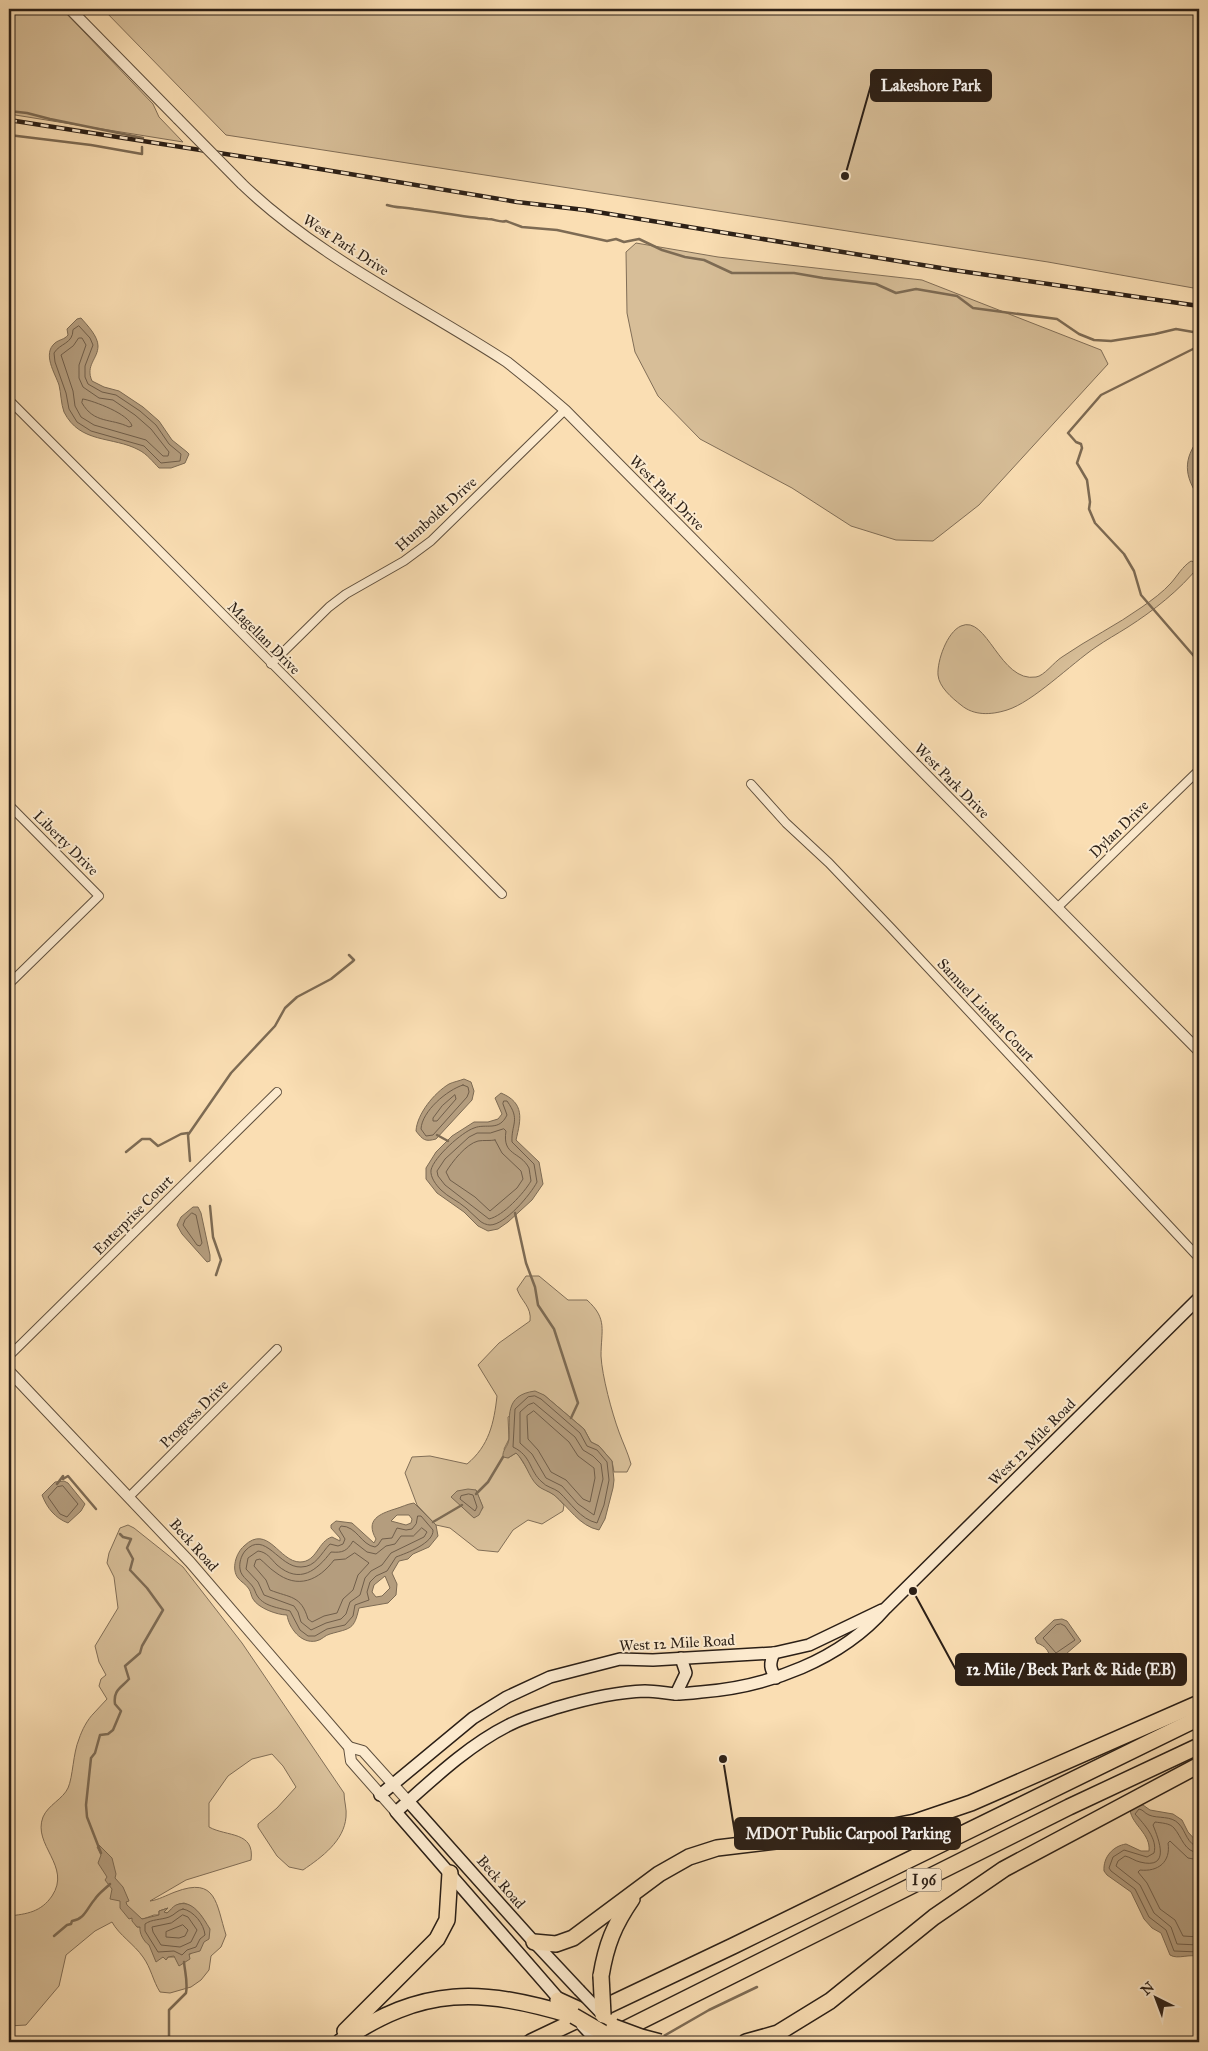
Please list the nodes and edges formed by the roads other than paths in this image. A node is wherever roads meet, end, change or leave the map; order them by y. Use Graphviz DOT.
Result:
graph roads {
  1 [pos="70,9"];
  2 [pos="9,400"];
  3 [pos="565,410"];
  4 [pos="271,664"];
  5 [pos="1199,770"];
  6 [pos="751,784"];
  7 [pos="9,805"];
  8 [pos="502,894"];
  9 [pos="1057,908"];
  10 [pos="9,984"];
  11 [pos="1199,1051"];
  12 [pos="277,1092"];
  13 [pos="1199,1258"];
  14 [pos="1199,1298"];
  15 [pos="277,1349"];
  16 [pos="9,1356"];
  17 [pos="9,1371"];
  18 [pos="129,1497"];
  19 [pos="886,1608"];
  20 [pos="774,1653"];
  21 [pos="680,1658"];
  22 [pos="776,1678"];
  23 [pos="676,1694"];
  24 [pos="1199,1703"];
  25 [pos="1199,1718"];
  26 [pos="1199,1746"];
  27 [pos="349,1747"];
  28 [pos="1199,1764"];
  29 [pos="394,1784"];
  30 [pos="380,1795"];
  31 [pos="408,1800"];
  32 [pos="396,1812"];
  33 [pos="450,1873"];
  34 [pos="659,1874"];
  35 [pos="534,1942"];
  36 [pos="579,1990"];
  37 [pos="558,2000"];
  38 [pos="600,2031"];
  39 [pos="775,2038"];
  40 [pos="334,2042"];
  41 [pos="340,2042"];
  42 [pos="531,2042"];
  43 [pos="629,2042"];
  44 [pos="660,2042"];
  45 [pos="746,2042"];
  1 -- 3 [label="street, West Park Drive, bridge"];
  2 -- 4 [label="street, Magellan Drive"];
  3 -- 4 [label="street, Humboldt Drive"];
  3 -- 9 [label="street, West Park Drive"];
  4 -- 8 [label="street, Magellan Drive"];
  5 -- 9 [label="street, Dylan Drive"];
  6 -- 13 [label="street, Samuel Linden Court"];
  7 -- 10 [label="street, Liberty Drive"];
  9 -- 11 [label="street, West Park Drive"];
  12 -- 16 [label="street, Enterprise Court"];
  14 -- 19 [label="main road, West 12 Mile Road"];
  15 -- 18 [label="street, Progress Drive"];
  17 -- 18 [label="street, Beck Road"];
  18 -- 27 [label="street, Beck Road"];
  19 -- 20 [label="main road, West 12 Mile Road"];
  19 -- 22 [label="main road, West 12 Mile Road"];
  20 -- 21 [label="main road, West 12 Mile Road"];
  20 -- 22 [label="main road"];
  21 -- 23 [label="main road"];
  21 -- 29 [label="main road, West 12 Mile Road"];
  22 -- 23 [label="main road, West 12 Mile Road"];
  23 -- 31 [label="main road, West 12 Mile Road"];
  24 -- 34 [label="highway"];
  25 -- 42 [label="highway, I 96"];
  26 -- 38 [label="highway, I 96"];
  27 -- 29 [label="street, Beck Road"];
  27 -- 30 [label="street, Beck Road"];
  28 -- 39 [label="highway"];
  29 -- 30 [label="main road, West 12 Mile Road"];
  29 -- 31 [label="street, Beck Road"];
  30 -- 32 [label="street, Beck Road"];
  31 -- 32 [label="main road, West 12 Mile Road"];
  31 -- 35 [label="main road, Beck Road"];
  32 -- 33 [label="main road, Beck Road"];
  33 -- 37 [label="main road, Beck Road"];
  33 -- 40 [label="highway"];
  34 -- 35 [label="highway"];
  34 -- 38 [label="highway, bridge"];
  35 -- 36 [label="main road, Beck Road"];
  36 -- 38 [label="highway"];
  37 -- 38 [label="highway"];
  38 -- 41 [label="highway"];
  38 -- 43 [label="main road"];
  38 -- 44 [label="highway, bridge"];
  39 -- 45 [label="highway"];
}
